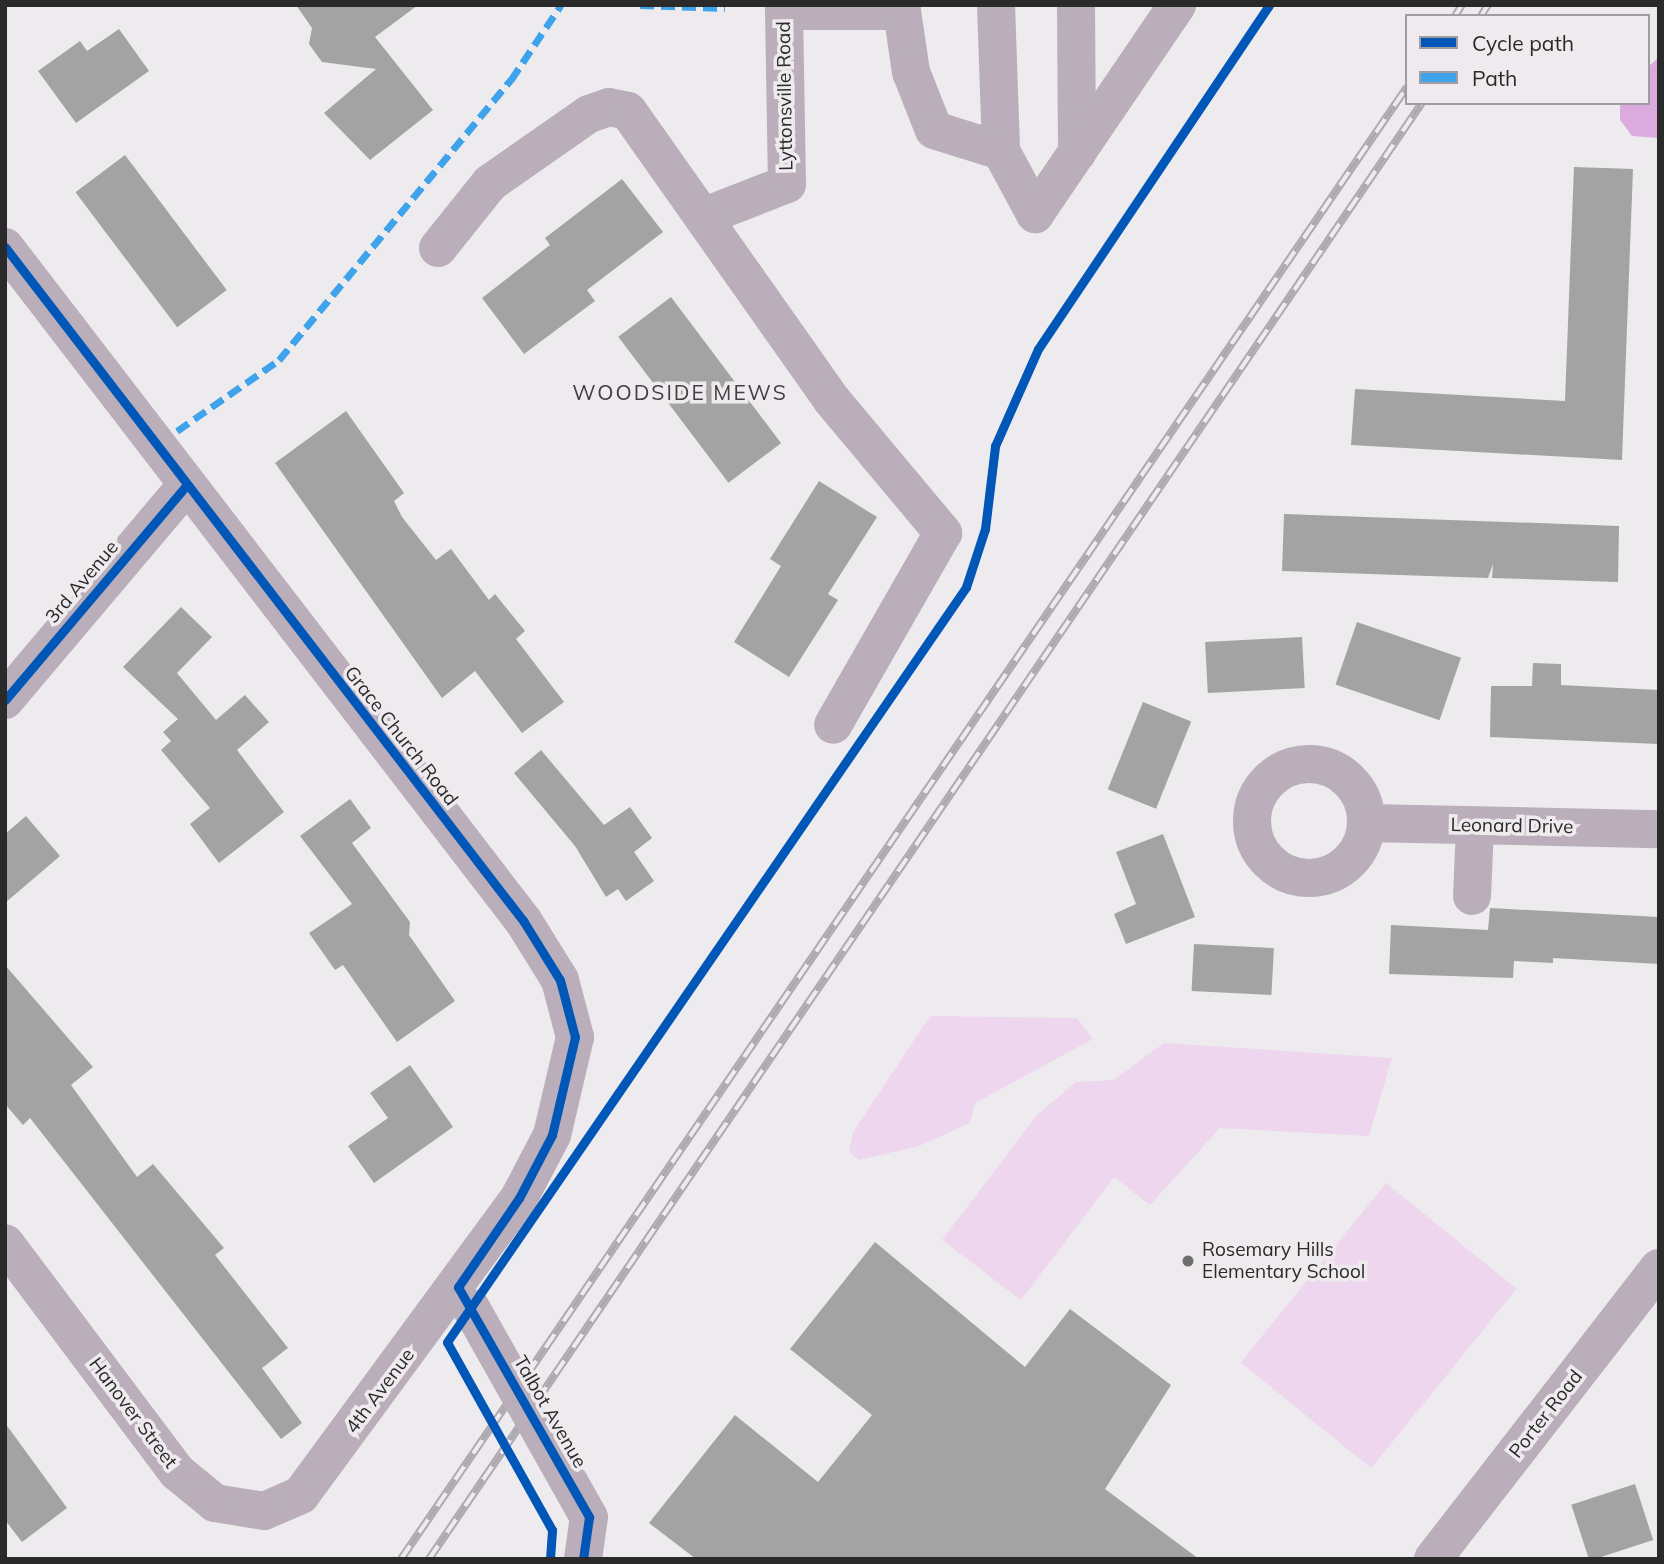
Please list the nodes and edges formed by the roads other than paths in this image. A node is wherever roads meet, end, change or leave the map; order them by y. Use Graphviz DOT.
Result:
graph roads {
  1 [pos="996,5"];
  2 [pos="1076,5"];
  3 [pos="1177,5"];
  4 [pos="784,8"];
  5 [pos="1001,151"];
  6 [pos="1077,153"];
  7 [pos="705,216"];
  8 [pos="5,247"];
  9 [pos="438,248"];
  10 [pos="186,486"];
  11 [pos="5,700"];
  12 [pos="834,725"];
  13 [pos="1366,823"];
  14 [pos="1475,826"];
  15 [pos="1659,829"];
  16 [pos="1472,895"];
  17 [pos="5,1243"];
  18 [pos="1659,1269"];
  19 [pos="465,1298"];
  20 [pos="301,1494"];
  21 [pos="583,1559"];
  22 [pos="1433,1559"];
  1 -- 5 [label="street"];
  2 -- 6 [label="street"];
  3 -- 6 [label="street"];
  4 -- 5 [label="street"];
  4 -- 7 [label="street, Lyttonsville Road"];
  5 -- 6 [label="street"];
  7 -- 9 [label="street"];
  7 -- 12 [label="street"];
  8 -- 10 [label="street, Grace Church Road"];
  10 -- 11 [label="street, 3rd Avenue"];
  10 -- 19 [label="street, Grace Church Road"];
  13 -- 14 [label="street, Leonard Drive"];
  14 -- 15 [label="street, Leonard Drive"];
  14 -- 16 [label="street"];
  17 -- 20 [label="street, Hanover Street"];
  18 -- 22 [label="street, Porter Road"];
  19 -- 20 [label="street, 4th Avenue"];
  19 -- 21 [label="street, Talbot Avenue, bridge"];
}
